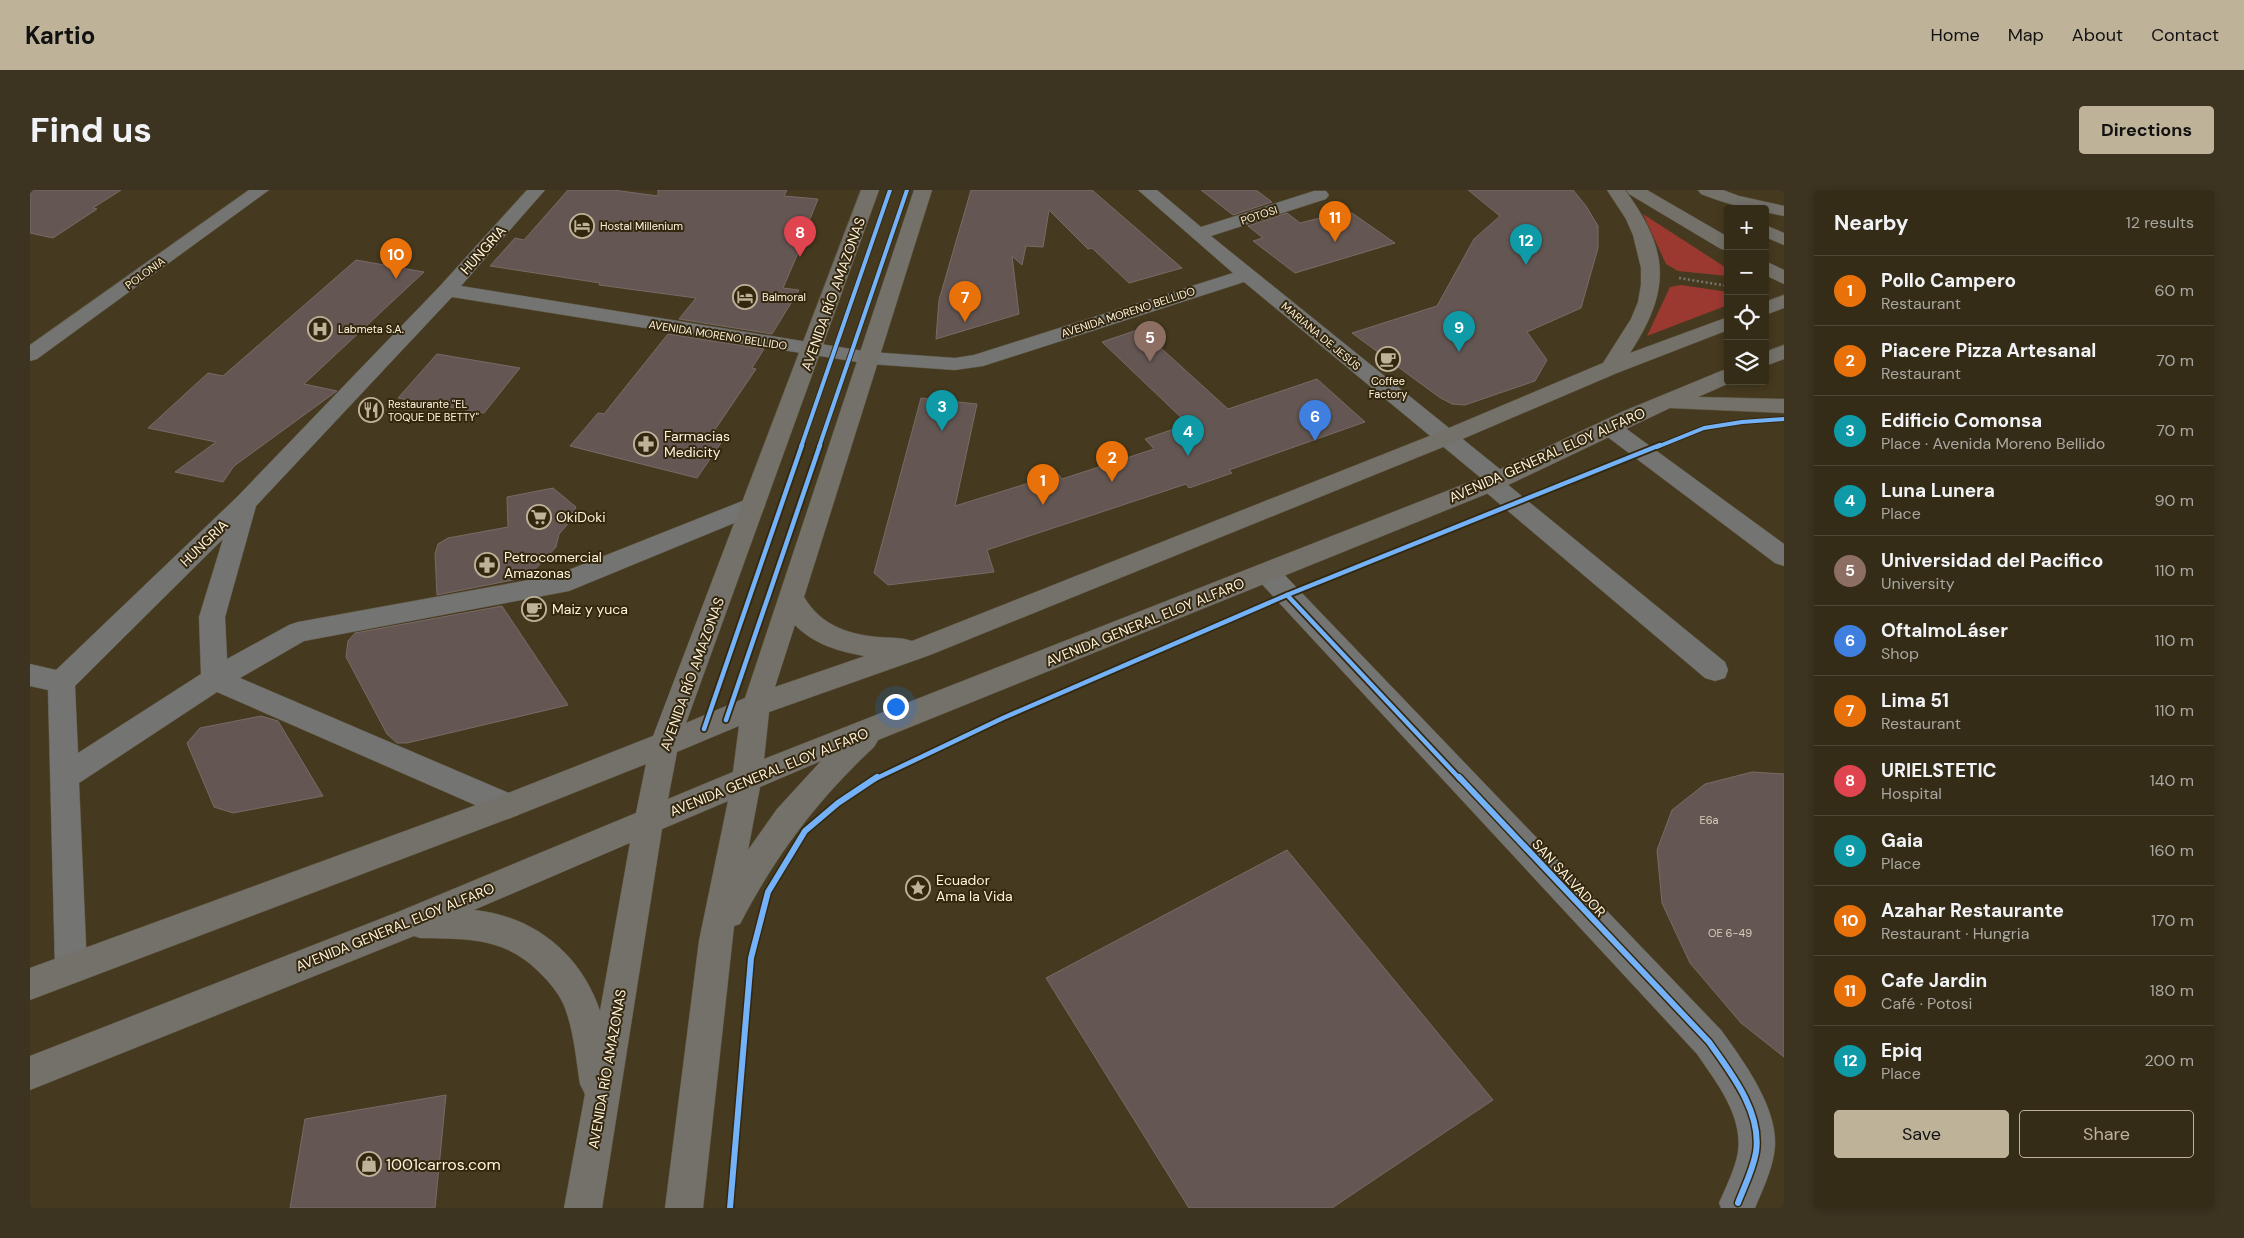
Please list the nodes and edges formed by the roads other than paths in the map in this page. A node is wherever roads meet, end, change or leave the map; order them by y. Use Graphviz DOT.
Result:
graph roads {
  1 [pos="260,190"];
  2 [pos="536,190"];
  3 [pos="870,190"];
  4 [pos="923,190"];
  5 [pos="1147,190"];
  6 [pos="1616,190"];
  7 [pos="1635,190"];
  8 [pos="1694,190"];
  9 [pos="1707,190"];
  10 [pos="1320,195"];
  11 [pos="1724,207"];
  12 [pos="1784,211"];
  13 [pos="1769,232"];
  14 [pos="1198,234"];
  15 [pos="1784,240"];
  16 [pos="1724,243"];
  17 [pos="1769,269"];
  18 [pos="1246,275"];
  19 [pos="1784,278"];
  20 [pos="447,290"];
  21 [pos="1784,301"];
  22 [pos="1769,307"];
  23 [pos="1724,325"];
  24 [pos="813,350"];
  25 [pos="1784,351"];
  26 [pos="30,356"];
  27 [pos="870,358"];
  28 [pos="1769,358"];
  29 [pos="1610,368"];
  30 [pos="1724,378"];
  31 [pos="1667,402"];
  32 [pos="1784,406"];
  33 [pos="1609,427"];
  34 [pos="1445,438"];
  35 [pos="1494,482"];
  36 [pos="246,502"];
  37 [pos="753,506"];
  38 [pos="1784,557"];
  39 [pos="1267,573"];
  40 [pos="791,597"];
  41 [pos="921,648"];
  42 [pos="1715,670"];
  43 [pos="30,675"];
  44 [pos="215,679"];
  45 [pos="62,682"];
  46 [pos="756,705"];
  47 [pos="876,729"];
  48 [pos="666,743"];
  49 [pos="65,777"];
  50 [pos="746,779"];
  51 [pos="508,806"];
  52 [pos="650,820"];
  53 [pos="408,923"];
  54 [pos="715,941"];
  55 [pos="71,968"];
  56 [pos="30,984"];
  57 [pos="30,1073"];
  58 [pos="601,1099"];
  59 [pos="1737,1206"];
  60 [pos="583,1208"];
  61 [pos="684,1208"];
  1 -- 26 [label="street, POLONIA"];
  2 -- 20 [label="street, HUNGRIA"];
  3 -- 24 [label="main road, AVENIDA RÍO AMAZONAS"];
  4 -- 27 [label="main road"];
  5 -- 14 [label="street, MARIANA DE JESÚS"];
  6 -- 29 [label="main road"];
  7 -- 16 [label="main road"];
  8 -- 11 [label="main road"];
  9 -- 12 [label="main road"];
  10 -- 14 [label="street, POTOSI"];
  13 -- 15 [label="main road"];
  14 -- 18 [label="street, MARIANA DE JESÚS"];
  17 -- 19 [label="main road"];
  18 -- 27 [label="street, AVENIDA MORENO BELLIDO"];
  18 -- 34 [label="street, MARIANA DE JESÚS"];
  20 -- 24 [label="street, AVENIDA MORENO BELLIDO"];
  20 -- 36 [label="street, HUNGRIA"];
  21 -- 22 [label="main road"];
  23 -- 29 [label="main road"];
  24 -- 27 [label="street, AVENIDA MORENO BELLIDO"];
  24 -- 37 [label="main road, AVENIDA RÍO AMAZONAS"];
  25 -- 28 [label="main road"];
  27 -- 40 [label="main road"];
  29 -- 34 [label="main road"];
  30 -- 31 [label="main road, AVENIDA GENERAL ELOY ALFARO"];
  31 -- 32 [label="main road"];
  31 -- 33 [label="main road, AVENIDA GENERAL ELOY ALFARO"];
  33 -- 35 [label="main road, AVENIDA GENERAL ELOY ALFARO"];
  33 -- 38 [label="street"];
  34 -- 35 [label="street, MARIANA DE JESÚS"];
  34 -- 41 [label="main road"];
  35 -- 39 [label="main road, AVENIDA GENERAL ELOY ALFARO"];
  35 -- 42 [label="street, MARIANA DE JESÚS"];
  36 -- 44 [label="street"];
  36 -- 45 [label="street, HUNGRIA"];
  37 -- 44 [label="street"];
  37 -- 48 [label="main road, AVENIDA RÍO AMAZONAS"];
  39 -- 47 [label="main road, AVENIDA GENERAL ELOY ALFARO"];
  39 -- 59 [label="street, SAN SALVADOR"];
  40 -- 41 [label="main road"];
  40 -- 46 [label="main road"];
  41 -- 46 [label="main road"];
  43 -- 45 [label="street"];
  44 -- 49 [label="street"];
  44 -- 51 [label="street"];
  45 -- 49 [label="street"];
  46 -- 48 [label="main road"];
  46 -- 50 [label="main road"];
  47 -- 50 [label="main road, AVENIDA GENERAL ELOY ALFARO"];
  47 -- 54 [label="main road"];
  48 -- 51 [label="main road"];
  48 -- 52 [label="main road, AVENIDA RÍO AMAZONAS"];
  49 -- 55 [label="street"];
  50 -- 52 [label="main road, AVENIDA GENERAL ELOY ALFARO"];
  50 -- 54 [label="main road"];
  51 -- 55 [label="main road"];
  52 -- 53 [label="main road, AVENIDA GENERAL ELOY ALFARO"];
  52 -- 58 [label="main road, AVENIDA RÍO AMAZONAS"];
  53 -- 57 [label="main road, AVENIDA GENERAL ELOY ALFARO"];
  53 -- 58 [label="main road"];
  54 -- 61 [label="main road"];
  55 -- 56 [label="main road"];
  58 -- 60 [label="main road, AVENIDA RÍO AMAZONAS"];
}
